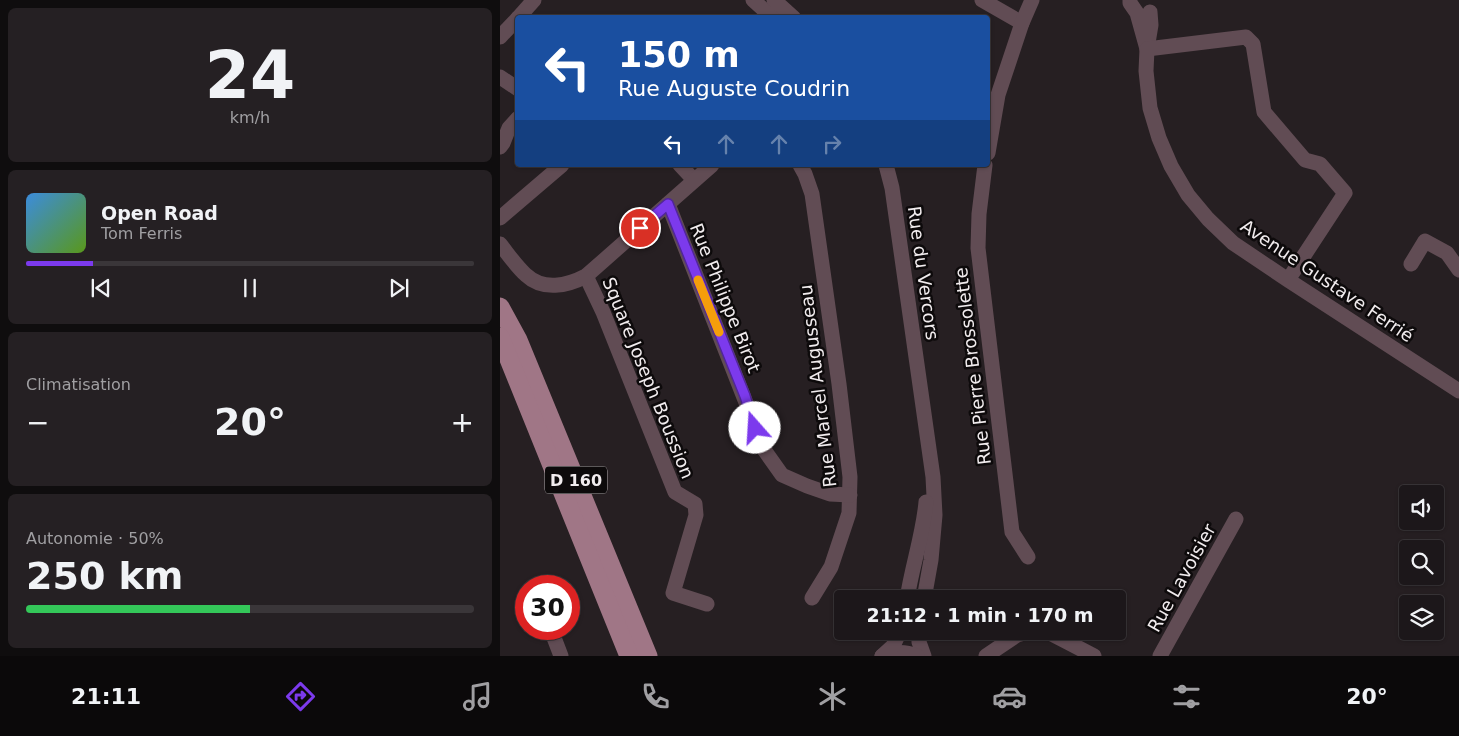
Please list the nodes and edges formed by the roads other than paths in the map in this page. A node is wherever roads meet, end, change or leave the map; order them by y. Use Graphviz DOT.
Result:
graph roads {
  1 [pos="534,0"];
  2 [pos="753,0"];
  3 [pos="774,0"];
  4 [pos="982,0"];
  5 [pos="1032,0"];
  6 [pos="1143,6"];
  7 [pos="521,15"];
  8 [pos="770,15"];
  9 [pos="791,15"];
  10 [pos="515,21"];
  11 [pos="1022,23"];
  12 [pos="500,37"];
  13 [pos="1147,49"];
  14 [pos="500,77"];
  15 [pos="515,87"];
  16 [pos="515,121"];
  17 [pos="990,136"];
  18 [pos="500,147"];
  19 [pos="560,167"];
  20 [pos="682,167"];
  21 [pos="710,167"];
  22 [pos="801,167"];
  23 [pos="887,167"];
  24 [pos="984,167"];
  25 [pos="694,180"];
  26 [pos="668,204"];
  27 [pos="500,218"];
  28 [pos="500,244"];
  29 [pos="1411,264"];
  30 [pos="1459,270"];
  31 [pos="586,276"];
  32 [pos="1288,280"];
  33 [pos="500,307"];
  34 [pos="500,337"];
  35 [pos="920,386"];
  36 [pos="1458,387"];
  37 [pos="850,495"];
  38 [pos="1236,519"];
  39 [pos="1028,557"];
  40 [pos="616,576"];
  41 [pos="908,590"];
  42 [pos="926,590"];
  43 [pos="812,598"];
  44 [pos="708,604"];
  45 [pos="555,640"];
  46 [pos="896,640"];
  47 [pos="919,640"];
  48 [pos="1010,640"];
  49 [pos="1063,640"];
  50 [pos="561,656"];
  51 [pos="629,656"];
  52 [pos="648,656"];
  53 [pos="656,656"];
  54 [pos="882,656"];
  55 [pos="917,656"];
  56 [pos="924,656"];
  57 [pos="986,656"];
  58 [pos="1094,656"];
  59 [pos="1160,656"];
  1 -- 7 [label="street"];
  2 -- 8 [label="street"];
  3 -- 9 [label="street"];
  4 -- 11 [label="street"];
  5 -- 11 [label="street, Rue Pierre Brossolette"];
  6 -- 13 [label="street, Avenue Gustave Ferrié"];
  10 -- 12 [label="street"];
  11 -- 17 [label="street, Rue Pierre Brossolette"];
  13 -- 32 [label="street, Avenue Gustave Ferrié"];
  13 -- 32 [label="street"];
  14 -- 15 [label="street"];
  16 -- 18 [label="street"];
  19 -- 27 [label="street"];
  20 -- 25 [label="street"];
  21 -- 25 [label="street"];
  22 -- 37 [label="street, Rue Marcel Augusseau"];
  23 -- 35 [label="street, Rue du Vercors"];
  24 -- 39 [label="street, Rue Pierre Brossolette"];
  25 -- 26 [label="street"];
  26 -- 31 [label="street"];
  26 -- 37 [label="street, Rue Philippe Birot"];
  28 -- 31 [label="street"];
  29 -- 30 [label="street"];
  31 -- 44 [label="street, Square Joseph Boussion"];
  32 -- 36 [label="street, Avenue Gustave Ferrié"];
  33 -- 40 [label="main road, D 160"];
  34 -- 51 [label="main road, D 160"];
  35 -- 41 [label="street, Rue du Vercors"];
  35 -- 42 [label="street, Rue du Vercors"];
  37 -- 43 [label="street, Rue Marcel Augusseau"];
  38 -- 59 [label="street, Rue Lavoisier"];
  40 -- 52 [label="main road, D 160"];
  40 -- 53 [label="main road"];
  45 -- 50 [label="street"];
  46 -- 54 [label="street"];
  47 -- 56 [label="street"];
  48 -- 57 [label="street"];
  49 -- 58 [label="street"];
  54 -- 55 [label="street"];
}
